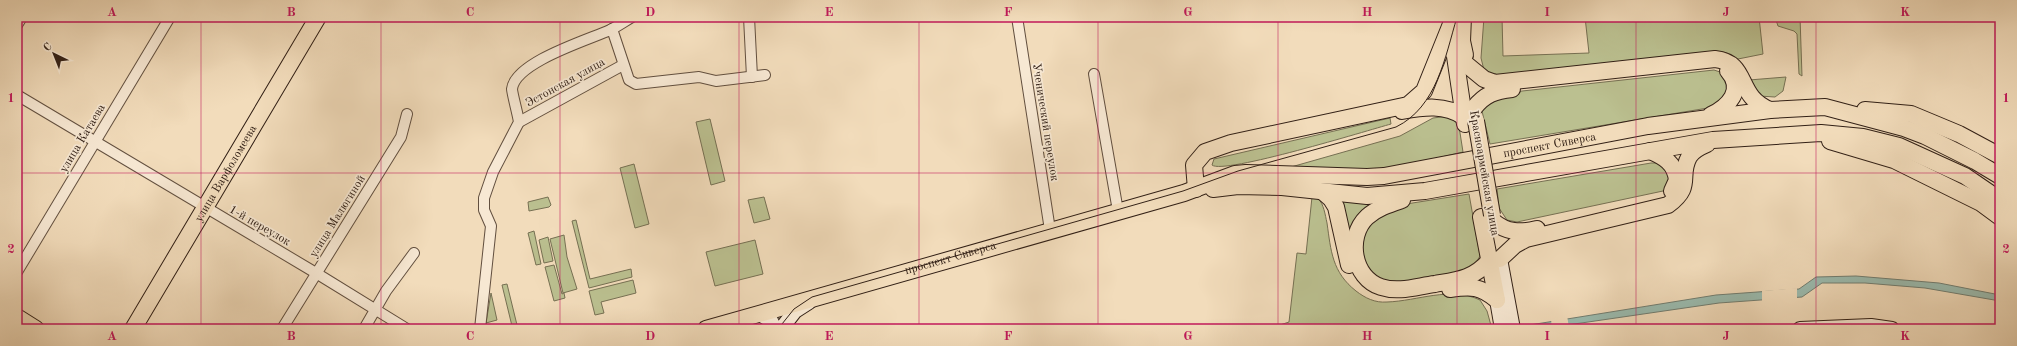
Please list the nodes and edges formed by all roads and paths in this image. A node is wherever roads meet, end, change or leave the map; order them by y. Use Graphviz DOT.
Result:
graph roads {
  1 [pos="22,17"];
  2 [pos="170,17"];
  3 [pos="318,17"];
  4 [pos="632,17"];
  5 [pos="749,17"];
  6 [pos="1017,17"];
  7 [pos="1455,19"];
  8 [pos="17,25"];
  9 [pos="612,29"];
  10 [pos="623,65"];
  11 [pos="1467,65"];
  12 [pos="1094,74"];
  13 [pos="765,75"];
  14 [pos="752,77"];
  15 [pos="17,95"];
  16 [pos="1825,108"];
  17 [pos="1770,110"];
  18 [pos="406,114"];
  19 [pos="1706,117"];
  20 [pos="1470,118"];
  21 [pos="519,122"];
  22 [pos="1783,135"];
  23 [pos="1713,140"];
  24 [pos="96,141"];
  25 [pos="1218,148"];
  26 [pos="1650,151"];
  27 [pos="2000,156"];
  28 [pos="2000,176"];
  29 [pos="1196,189"];
  30 [pos="1426,191"];
  31 [pos="1322,192"];
  32 [pos="2000,200"];
  33 [pos="204,208"];
  34 [pos="1118,212"];
  35 [pos="2000,217"];
  36 [pos="1489,218"];
  37 [pos="1050,230"];
  38 [pos="414,253"];
  39 [pos="1495,260"];
  40 [pos="17,272"];
  41 [pos="316,273"];
  42 [pos="813,300"];
  43 [pos="1502,305"];
  44 [pos="377,309"];
  45 [pos="760,314"];
  46 [pos="17,317"];
  47 [pos="717,328"];
  48 [pos="1825,328"];
  49 [pos="36,329"];
  50 [pos="133,329"];
  51 [pos="282,329"];
  52 [pos="364,329"];
  53 [pos="407,329"];
  54 [pos="480,329"];
  55 [pos="775,329"];
  56 [pos="781,329"];
  57 [pos="1502,329"];
  58 [pos="1513,329"];
  59 [pos="1801,329"];
  60 [pos="1892,329"];
  1 -- 8 [label="street"];
  2 -- 24 [label="street, улица Катаева"];
  3 -- 33 [label="main road, улица Варфоломеева"];
  4 -- 9 [label="street"];
  5 -- 14 [label="street"];
  6 -- 37 [label="street, Ученический переулок"];
  7 -- 11 [label="main road, Красноармейская улица"];
  7 -- 20 [label="main road, Красноармейская улица"];
  7 -- 25 [label="main road"];
  9 -- 10 [label="street, Эстонская улица"];
  9 -- 21 [label="street"];
  10 -- 14 [label="street, Эстонская улица"];
  10 -- 21 [label="street, Эстонская улица"];
  11 -- 17 [label="main road"];
  11 -- 20 [label="main road, Красноармейская улица"];
  12 -- 34 [label="street"];
  13 -- 14 [label="street, Эстонская улица"];
  15 -- 24 [label="street, 1-й переулок"];
  16 -- 17 [label="main road, проспект Сиверса"];
  16 -- 27 [label="main road"];
  16 -- 28 [label="main road, проспект Сиверса"];
  17 -- 19 [label="main road, проспект Сиверса"];
  18 -- 41 [label="street, улица Малюгиной"];
  19 -- 20 [label="main road"];
  19 -- 29 [label="main road, проспект Сиверса"];
  20 -- 25 [label="main road"];
  20 -- 36 [label="main road, Красноармейская улица"];
  21 -- 54 [label="street"];
  22 -- 23 [label="main road, проспект Сиверса"];
  22 -- 32 [label="main road, проспект Сиверса"];
  22 -- 35 [label="main road"];
  23 -- 26 [label="main road, проспект Сиверса"];
  23 -- 39 [label="main road"];
  24 -- 33 [label="street, 1-й переулок"];
  24 -- 40 [label="street, улица Катаева"];
  25 -- 29 [label="main road"];
  26 -- 30 [label="main road, проспект Сиверса"];
  26 -- 36 [label="main road"];
  29 -- 31 [label="main road, проспект Сиверса"];
  29 -- 34 [label="main road, проспект Сиверса"];
  30 -- 31 [label="main road, проспект Сиверса"];
  30 -- 39 [label="main road"];
  31 -- 43 [label="main road"];
  33 -- 41 [label="street, 1-й переулок"];
  33 -- 50 [label="main road, улица Варфоломеева"];
  34 -- 37 [label="main road, проспект Сиверса"];
  36 -- 39 [label="main road, Красноармейская улица"];
  37 -- 42 [label="main road, проспект Сиверса"];
  38 -- 44 [label="street"];
  39 -- 43 [label="main road, Красноармейская улица"];
  41 -- 44 [label="street, 1-й переулок"];
  41 -- 51 [label="street, улица Малюгиной"];
  42 -- 45 [label="main road, проспект Сиверса"];
  42 -- 56 [label="main road"];
  43 -- 57 [label="main road, Красноармейская улица"];
  43 -- 58 [label="main road, Красноармейская улица"];
  44 -- 52 [label="street"];
  44 -- 53 [label="street, 1-й переулок"];
  45 -- 47 [label="main road, проспект Сиверса"];
  45 -- 55 [label="main road"];
  46 -- 49 [label="main road"];
  48 -- 59 [label="main road"];
  48 -- 60 [label="main road"];
}
